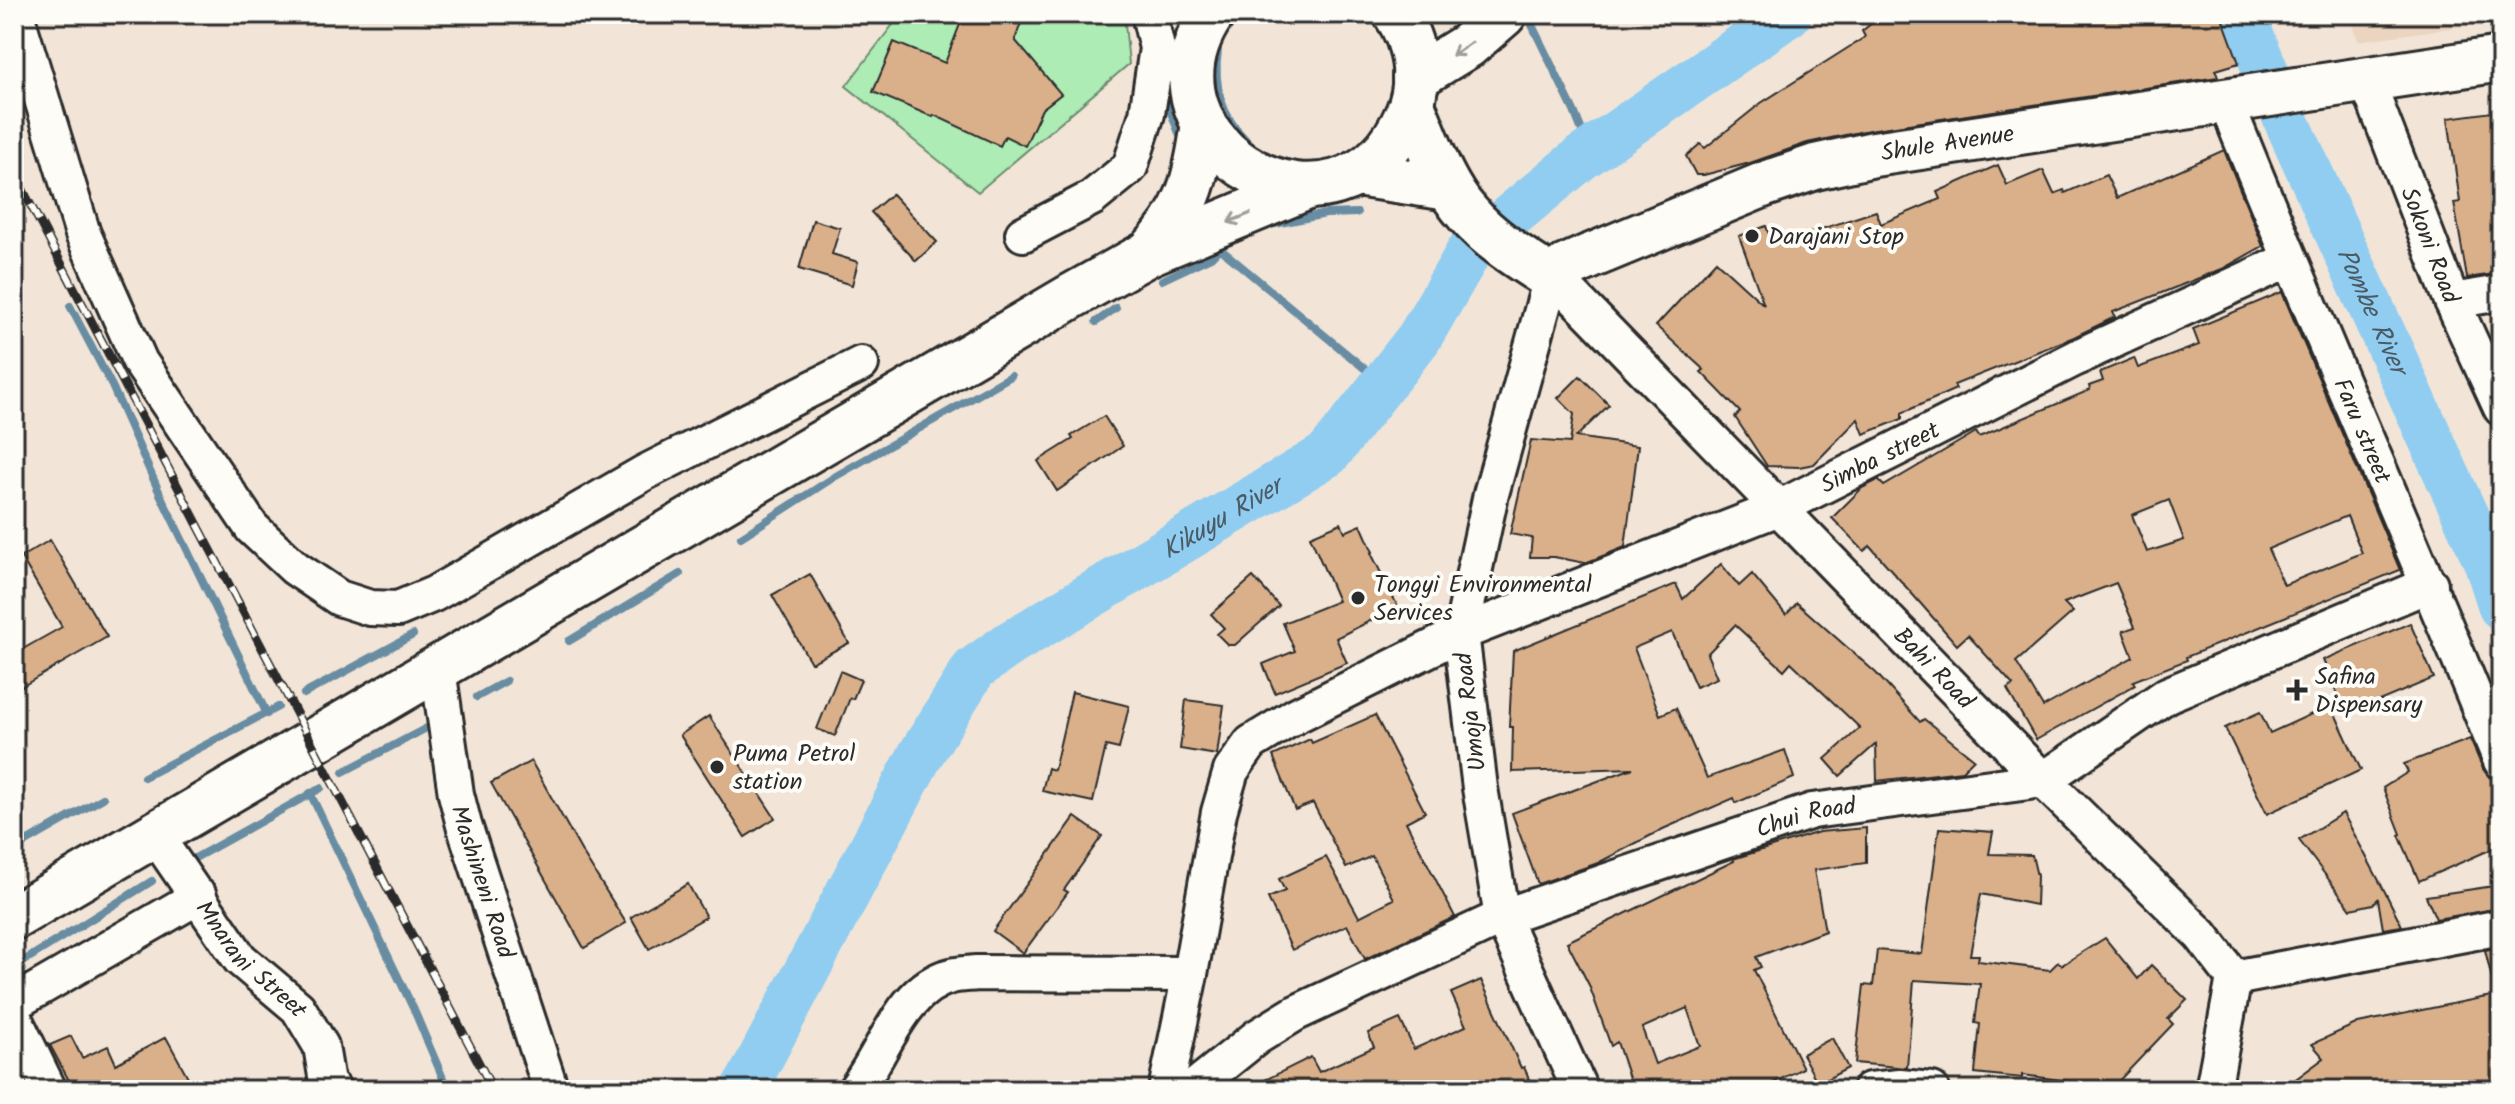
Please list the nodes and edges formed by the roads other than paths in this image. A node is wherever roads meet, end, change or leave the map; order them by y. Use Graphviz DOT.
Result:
graph roads {
  1 [pos="16,14"];
  2 [pos="1149,14"];
  3 [pos="1191,14"];
  4 [pos="1212,14"];
  5 [pos="1396,14"];
  6 [pos="1504,14"];
  7 [pos="2501,59"];
  8 [pos="1193,66"];
  9 [pos="2366,79"];
  10 [pos="1414,91"];
  11 [pos="2247,98"];
  12 [pos="1204,123"];
  13 [pos="1356,174"];
  14 [pos="1310,186"];
  15 [pos="1459,202"];
  16 [pos="1023,234"];
  17 [pos="1149,253"];
  18 [pos="2289,260"];
  19 [pos="1535,267"];
  20 [pos="2501,293"];
  21 [pos="2452,301"];
  22 [pos="861,364"];
  23 [pos="2501,408"];
  24 [pos="1779,508"];
  25 [pos="2430,584"];
  26 [pos="1461,633"];
  27 [pos="438,669"];
  28 [pos="2501,761"];
  29 [pos="2043,780"];
  30 [pos="155,835"];
  31 [pos="199,896"];
  32 [pos="14,917"];
  33 [pos="1502,917"];
  34 [pos="2501,927"];
  35 [pos="1190,974"];
  36 [pos="2234,978"];
  37 [pos="14,1003"];
  38 [pos="14,1018"];
  39 [pos="49,1090"];
  40 [pos="334,1090"];
  41 [pos="551,1090"];
  42 [pos="855,1090"];
  43 [pos="1166,1090"];
  44 [pos="1191,1090"];
  45 [pos="1580,1090"];
  46 [pos="1870,1090"];
  47 [pos="1932,1090"];
  48 [pos="2213,1090"];
  1 -- 22 [label="street"];
  2 -- 16 [label="street"];
  3 -- 8 [label="main road"];
  4 -- 8 [label="main road"];
  5 -- 10 [label="main road"];
  6 -- 10 [label="main road, one-way"];
  7 -- 9 [label="main road, Shule Avenue"];
  8 -- 12 [label="main road"];
  9 -- 11 [label="main road, Shule Avenue"];
  9 -- 21 [label="street, Sokoni Road"];
  10 -- 13 [label="main road"];
  10 -- 15 [label="main road"];
  11 -- 18 [label="street, Faru street"];
  11 -- 19 [label="main road, Shule Avenue"];
  12 -- 14 [label="main road"];
  12 -- 17 [label="main road"];
  13 -- 14 [label="main road"];
  13 -- 15 [label="main road"];
  14 -- 17 [label="main road, one-way"];
  15 -- 19 [label="main road"];
  17 -- 27 [label="main road"];
  18 -- 24 [label="street, Simba street"];
  18 -- 25 [label="street, Faru street"];
  19 -- 24 [label="street, Bahi Road"];
  19 -- 26 [label="street, Umoja Road"];
  20 -- 21 [label="street"];
  21 -- 23 [label="street, Sokoni Road"];
  24 -- 26 [label="street, Simba street"];
  24 -- 29 [label="street, Bahi Road"];
  25 -- 28 [label="street, Faru street"];
  25 -- 29 [label="street, Chui Road"];
  26 -- 33 [label="street, Umoja Road"];
  26 -- 35 [label="street, Simba street"];
  27 -- 30 [label="main road"];
  27 -- 41 [label="street, Mashineni Road"];
  29 -- 33 [label="street, Chui Road"];
  29 -- 36 [label="street, Bahi Road"];
  30 -- 31 [label="street, Mnarani Street"];
  30 -- 32 [label="main road"];
  31 -- 37 [label="street"];
  31 -- 40 [label="street, Mnarani Street"];
  33 -- 44 [label="street, Chui Road"];
  33 -- 45 [label="street, Umoja Road"];
  34 -- 36 [label="street"];
  35 -- 42 [label="street"];
  35 -- 43 [label="street, Simba street"];
  36 -- 48 [label="street"];
  38 -- 39 [label="street"];
  46 -- 47 [label="street"];
}
